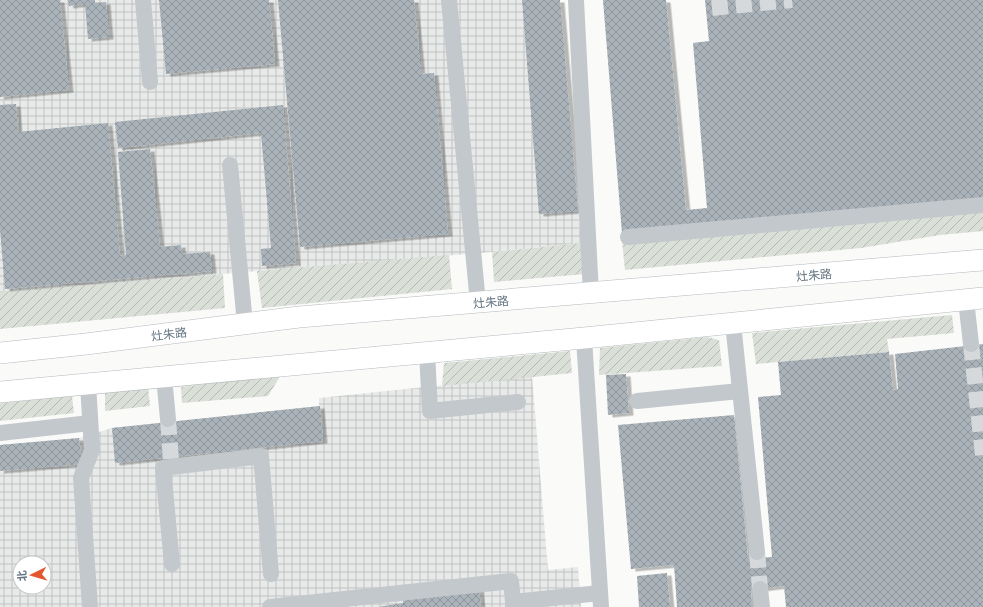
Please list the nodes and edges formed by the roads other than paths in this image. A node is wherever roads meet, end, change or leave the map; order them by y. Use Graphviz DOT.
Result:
graph roads {
  1 [pos="143,0"];
  2 [pos="449,0"];
  3 [pos="576,0"];
  4 [pos="150,82"];
  5 [pos="230,165"];
  6 [pos="983,205"];
  7 [pos="628,238"];
  8 [pos="983,260"];
  9 [pos="591,294"];
  10 [pos="975,299"];
  11 [pos="478,303"];
  12 [pos="733,323"];
  13 [pos="245,324"];
  14 [pos="584,338"];
  15 [pos="971,344"];
  16 [pos="427,352"];
  17 [pos="0,353"];
  18 [pos="164,377"];
  19 [pos="88,384"];
  20 [pos="740,391"];
  21 [pos="0,392"];
  22 [pos="637,401"];
  23 [pos="518,402"];
  24 [pos="168,419"];
  25 [pos="90,423"];
  26 [pos="0,433"];
  27 [pos="757,552"];
  28 [pos="172,564"];
  29 [pos="271,574"];
  30 [pos="760,589"];
  31 [pos="601,600"];
  32 [pos="513,604"];
  33 [pos="90,607"];
  34 [pos="270,607"];
  35 [pos="762,607"];
  1 -- 4 [label="lane"];
  2 -- 11 [label="lane"];
  3 -- 9 [label="lane"];
  5 -- 13 [label="lane"];
  6 -- 7 [label="lane"];
  8 -- 9 [label="main road, 灶朱路"];
  9 -- 11 [label="main road, 灶朱路"];
  10 -- 12 [label="main road"];
  10 -- 15 [label="lane"];
  11 -- 13 [label="main road, 灶朱路"];
  12 -- 14 [label="main road"];
  12 -- 20 [label="lane"];
  13 -- 17 [label="main road, 灶朱路"];
  14 -- 16 [label="main road"];
  14 -- 31 [label="lane"];
  16 -- 18 [label="main road"];
  16 -- 23 [label="lane"];
  18 -- 19 [label="main road"];
  18 -- 24 [label="lane"];
  19 -- 21 [label="main road"];
  19 -- 25 [label="lane"];
  20 -- 22 [label="lane"];
  20 -- 27 [label="lane"];
  25 -- 26 [label="lane"];
  25 -- 33 [label="lane"];
  28 -- 29 [label="lane"];
  30 -- 35 [label="lane"];
  31 -- 32 [label="lane"];
  32 -- 34 [label="lane"];
}
